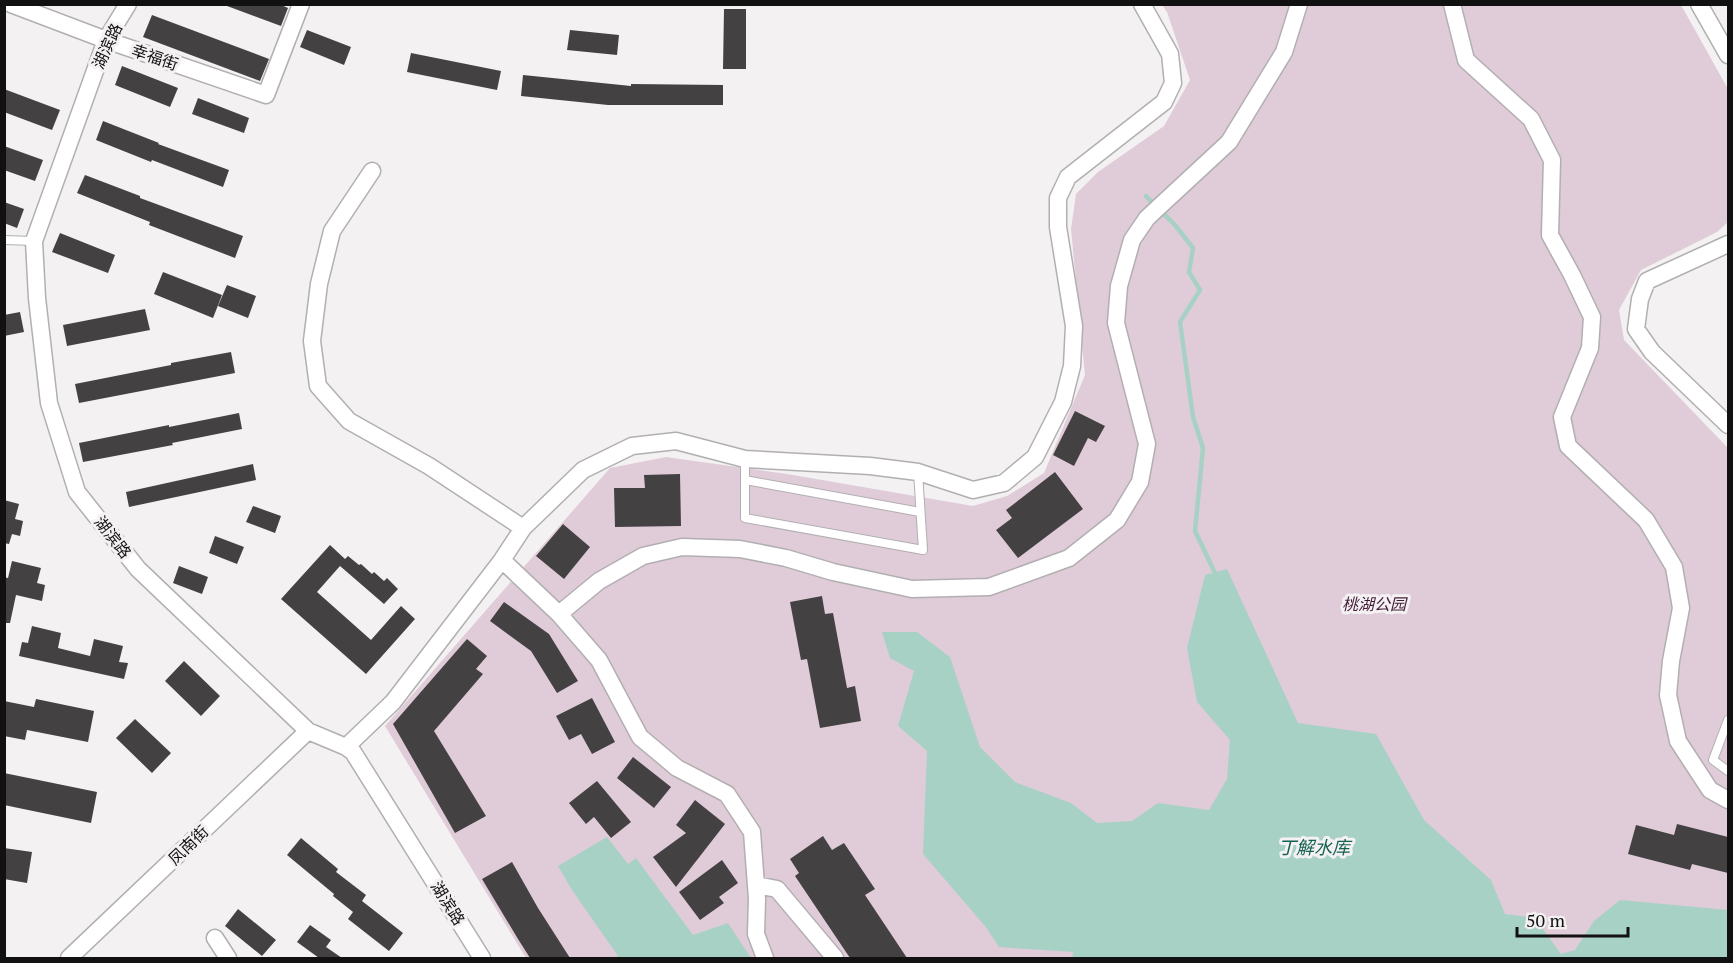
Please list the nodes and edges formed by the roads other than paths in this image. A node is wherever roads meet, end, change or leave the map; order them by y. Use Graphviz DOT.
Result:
graph roads {
  1 [pos="11,4"];
  2 [pos="128,4"];
  3 [pos="301,4"];
  4 [pos="1142,4"];
  5 [pos="1299,4"];
  6 [pos="1452,4"];
  7 [pos="1699,4"];
  8 [pos="106,40"];
  9 [pos="1728,55"];
  10 [pos="372,171"];
  11 [pos="4,240"];
  12 [pos="34,241"];
  13 [pos="1728,244"];
  14 [pos="1728,425"];
  15 [pos="745,459"];
  16 [pos="918,472"];
  17 [pos="745,480"];
  18 [pos="920,512"];
  19 [pos="523,528"];
  20 [pos="502,560"];
  21 [pos="559,614"];
  22 [pos="1728,720"];
  23 [pos="308,731"];
  24 [pos="346,747"];
  25 [pos="1728,771"];
  26 [pos="1728,800"];
  27 [pos="756,885"];
  28 [pos="215,938"];
  29 [pos="69,958"];
  30 [pos="228,958"];
  31 [pos="482,958"];
  32 [pos="765,958"];
  33 [pos="835,958"];
  1 -- 8 [label="street, 幸福街"];
  2 -- 8 [label="street, 湖滨路"];
  3 -- 8 [label="street, 幸福街"];
  4 -- 16 [label="street"];
  5 -- 21 [label="street"];
  6 -- 26 [label="street"];
  7 -- 9 [label="street"];
  8 -- 12 [label="street, 湖滨路"];
  10 -- 19 [label="street"];
  11 -- 12 [label="lane"];
  12 -- 23 [label="street, 湖滨路"];
  13 -- 14 [label="street"];
  15 -- 16 [label="street"];
  15 -- 17 [label="lane"];
  15 -- 19 [label="street"];
  16 -- 18 [label="lane"];
  17 -- 18 [label="lane"];
  17 -- 18 [label="lane"];
  19 -- 20 [label="street"];
  20 -- 21 [label="street"];
  20 -- 24 [label="street"];
  21 -- 27 [label="street"];
  22 -- 25 [label="lane"];
  23 -- 24 [label="street, 湖滨路"];
  23 -- 29 [label="street, 凤南街"];
  24 -- 31 [label="street, 湖滨路"];
  27 -- 32 [label="street"];
  27 -- 33 [label="street"];
  28 -- 30 [label="street"];
}
